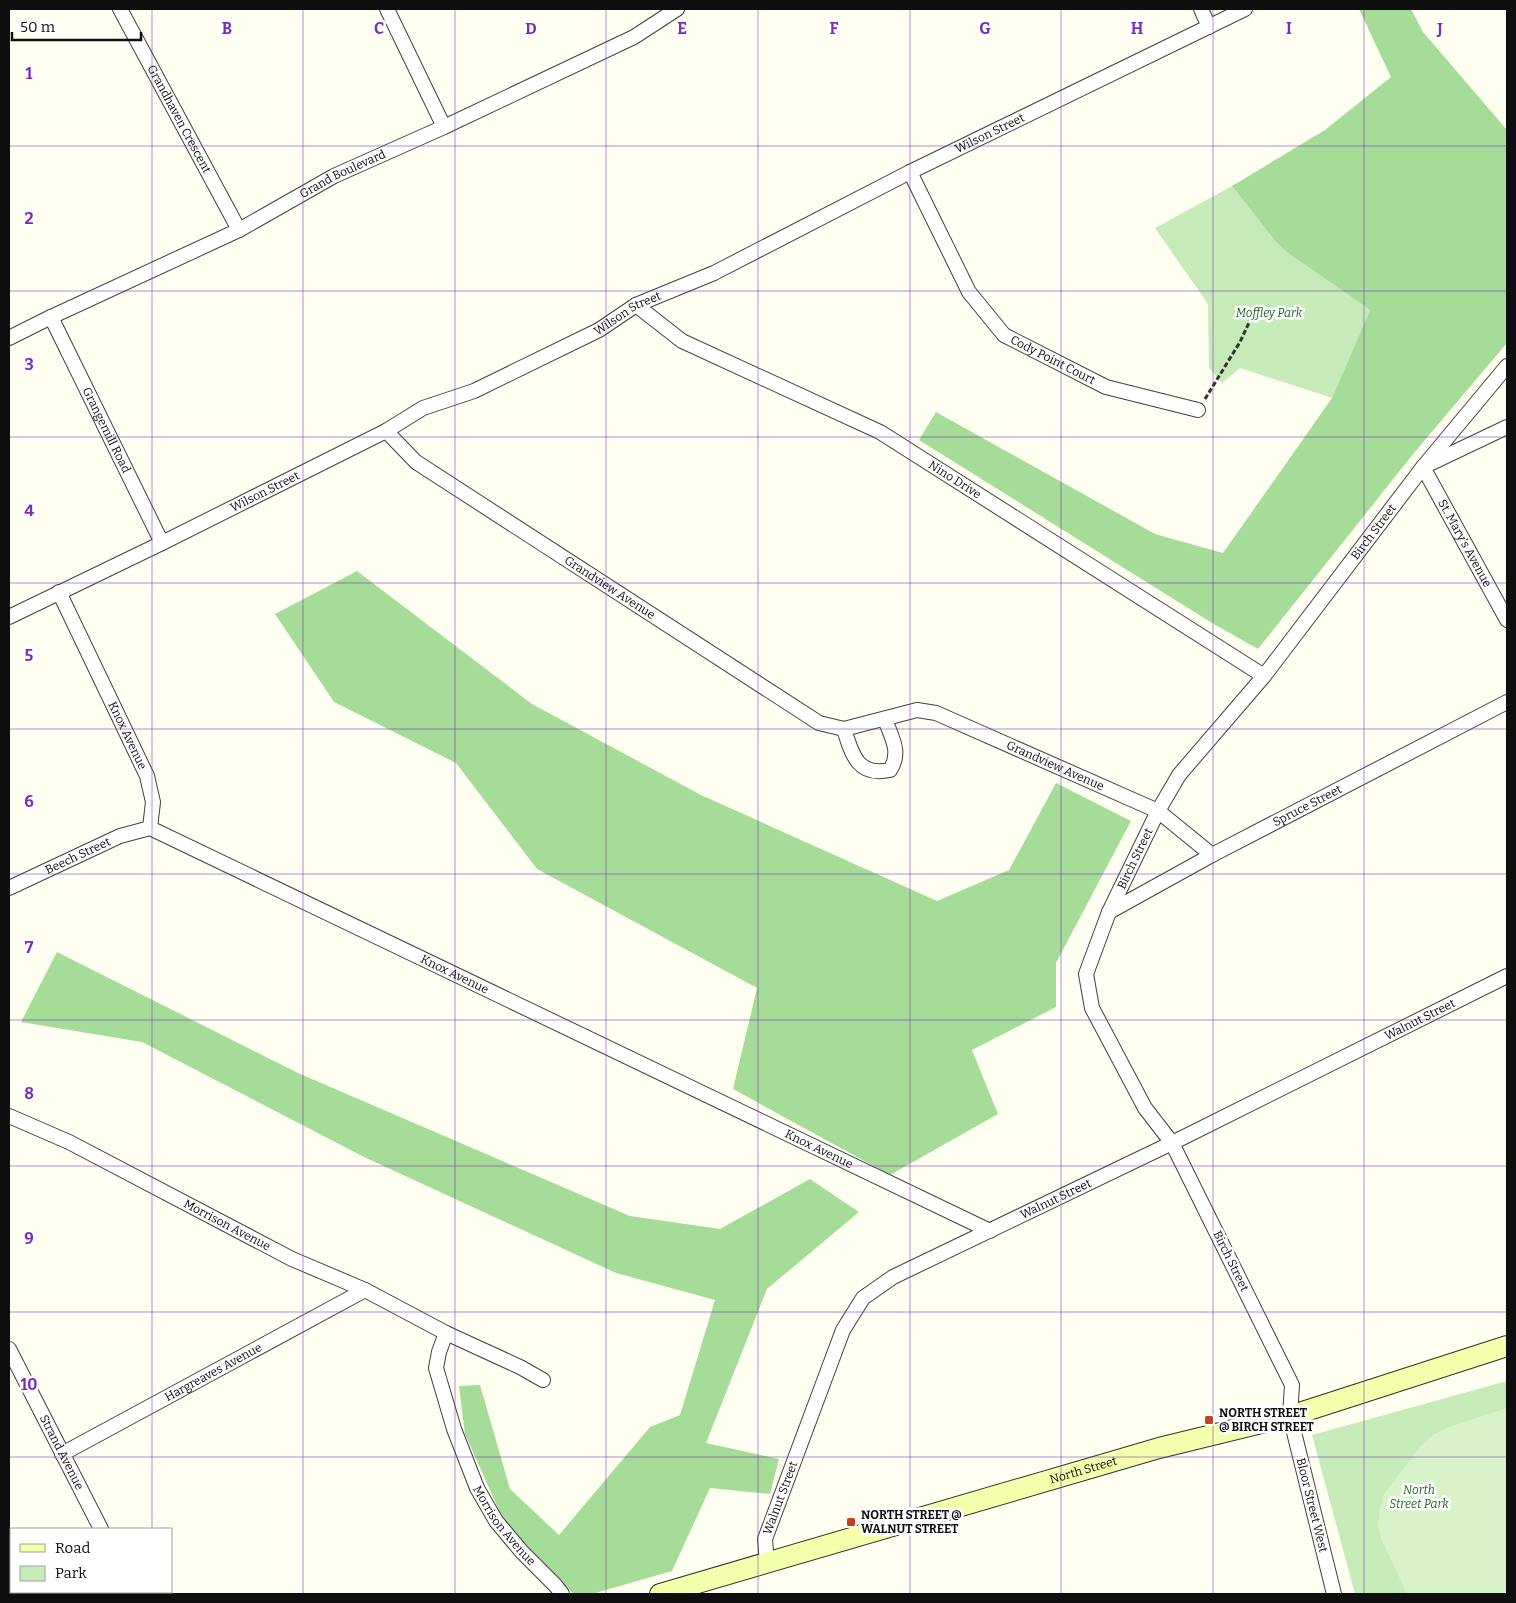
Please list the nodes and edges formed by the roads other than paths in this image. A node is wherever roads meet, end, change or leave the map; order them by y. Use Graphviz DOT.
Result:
graph roads {
  1 [pos="120,9"];
  2 [pos="387,9"];
  3 [pos="1201,9"];
  4 [pos="1245,9"];
  5 [pos="672,10"];
  6 [pos="1209,27"];
  7 [pos="444,127"];
  8 [pos="910,172"];
  9 [pos="240,230"];
  10 [pos="636,305"];
  11 [pos="51,316"];
  12 [pos="9,338"];
  13 [pos="1507,366"];
  14 [pos="1198,410"];
  15 [pos="1507,427"];
  16 [pos="386,431"];
  17 [pos="1423,467"];
  18 [pos="162,543"];
  19 [pos="59,592"];
  20 [pos="9,617"];
  21 [pos="1507,620"];
  22 [pos="1264,676"];
  23 [pos="1507,702"];
  24 [pos="885,719"];
  25 [pos="844,728"];
  26 [pos="1158,811"];
  27 [pos="150,828"];
  28 [pos="1212,855"];
  29 [pos="9,888"];
  30 [pos="1109,912"];
  31 [pos="1507,976"];
  32 [pos="9,1116"];
  33 [pos="1172,1144"];
  34 [pos="990,1230"];
  35 [pos="365,1290"];
  36 [pos="446,1333"];
  37 [pos="1507,1346"];
  38 [pos="9,1349"];
  39 [pos="542,1380"];
  40 [pos="1290,1416"];
  41 [pos="62,1454"];
  42 [pos="100,1528"];
  43 [pos="768,1562"];
  44 [pos="562,1594"];
  45 [pos="660,1594"];
  46 [pos="1334,1594"];
  1 -- 9 [label="street, Grandhaven Crescent"];
  2 -- 7 [label="street"];
  3 -- 6 [label="street"];
  4 -- 6 [label="street, Wilson Street"];
  5 -- 7 [label="street, Grand Boulevard"];
  6 -- 8 [label="street, Wilson Street"];
  7 -- 9 [label="street, Grand Boulevard"];
  8 -- 10 [label="street, Wilson Street"];
  8 -- 14 [label="street, Cody Point Court"];
  9 -- 11 [label="street, Grand Boulevard"];
  10 -- 16 [label="street, Wilson Street"];
  10 -- 22 [label="street, Nino Drive"];
  11 -- 12 [label="street, Grand Boulevard"];
  11 -- 18 [label="street, Grangemill Road"];
  13 -- 17 [label="street, Birch Street"];
  15 -- 17 [label="street"];
  16 -- 18 [label="street, Wilson Street"];
  16 -- 25 [label="street, Grandview Avenue"];
  17 -- 21 [label="street, St. Mary's Avenue"];
  17 -- 22 [label="street, Birch Street"];
  18 -- 19 [label="street, Wilson Street"];
  19 -- 20 [label="street, Wilson Street"];
  19 -- 27 [label="street, Knox Avenue"];
  22 -- 26 [label="street, Birch Street"];
  23 -- 28 [label="street, Spruce Street"];
  24 -- 25 [label="street, Grandview Avenue"];
  24 -- 25 [label="street"];
  24 -- 26 [label="street, Grandview Avenue"];
  26 -- 28 [label="street, Grandview Avenue"];
  26 -- 30 [label="street, Birch Street"];
  27 -- 29 [label="street, Beech Street"];
  27 -- 34 [label="street, Knox Avenue"];
  28 -- 30 [label="street, Spruce Street"];
  30 -- 33 [label="street, Birch Street"];
  31 -- 33 [label="street, Walnut Street"];
  32 -- 35 [label="street, Morrison Avenue"];
  33 -- 34 [label="street, Walnut Street"];
  33 -- 40 [label="street, Birch Street"];
  34 -- 43 [label="street, Walnut Street"];
  35 -- 36 [label="street, Morrison Avenue"];
  35 -- 41 [label="street, Hargreaves Avenue"];
  36 -- 39 [label="street, Morrison Avenue"];
  36 -- 44 [label="street, Morrison Avenue"];
  37 -- 40 [label="main road, North Street"];
  38 -- 41 [label="street, Strand Avenue"];
  40 -- 43 [label="main road, North Street"];
  40 -- 46 [label="street, Bloor Street West"];
  41 -- 42 [label="street, Strand Avenue"];
  43 -- 45 [label="main road, North Street"];
}
